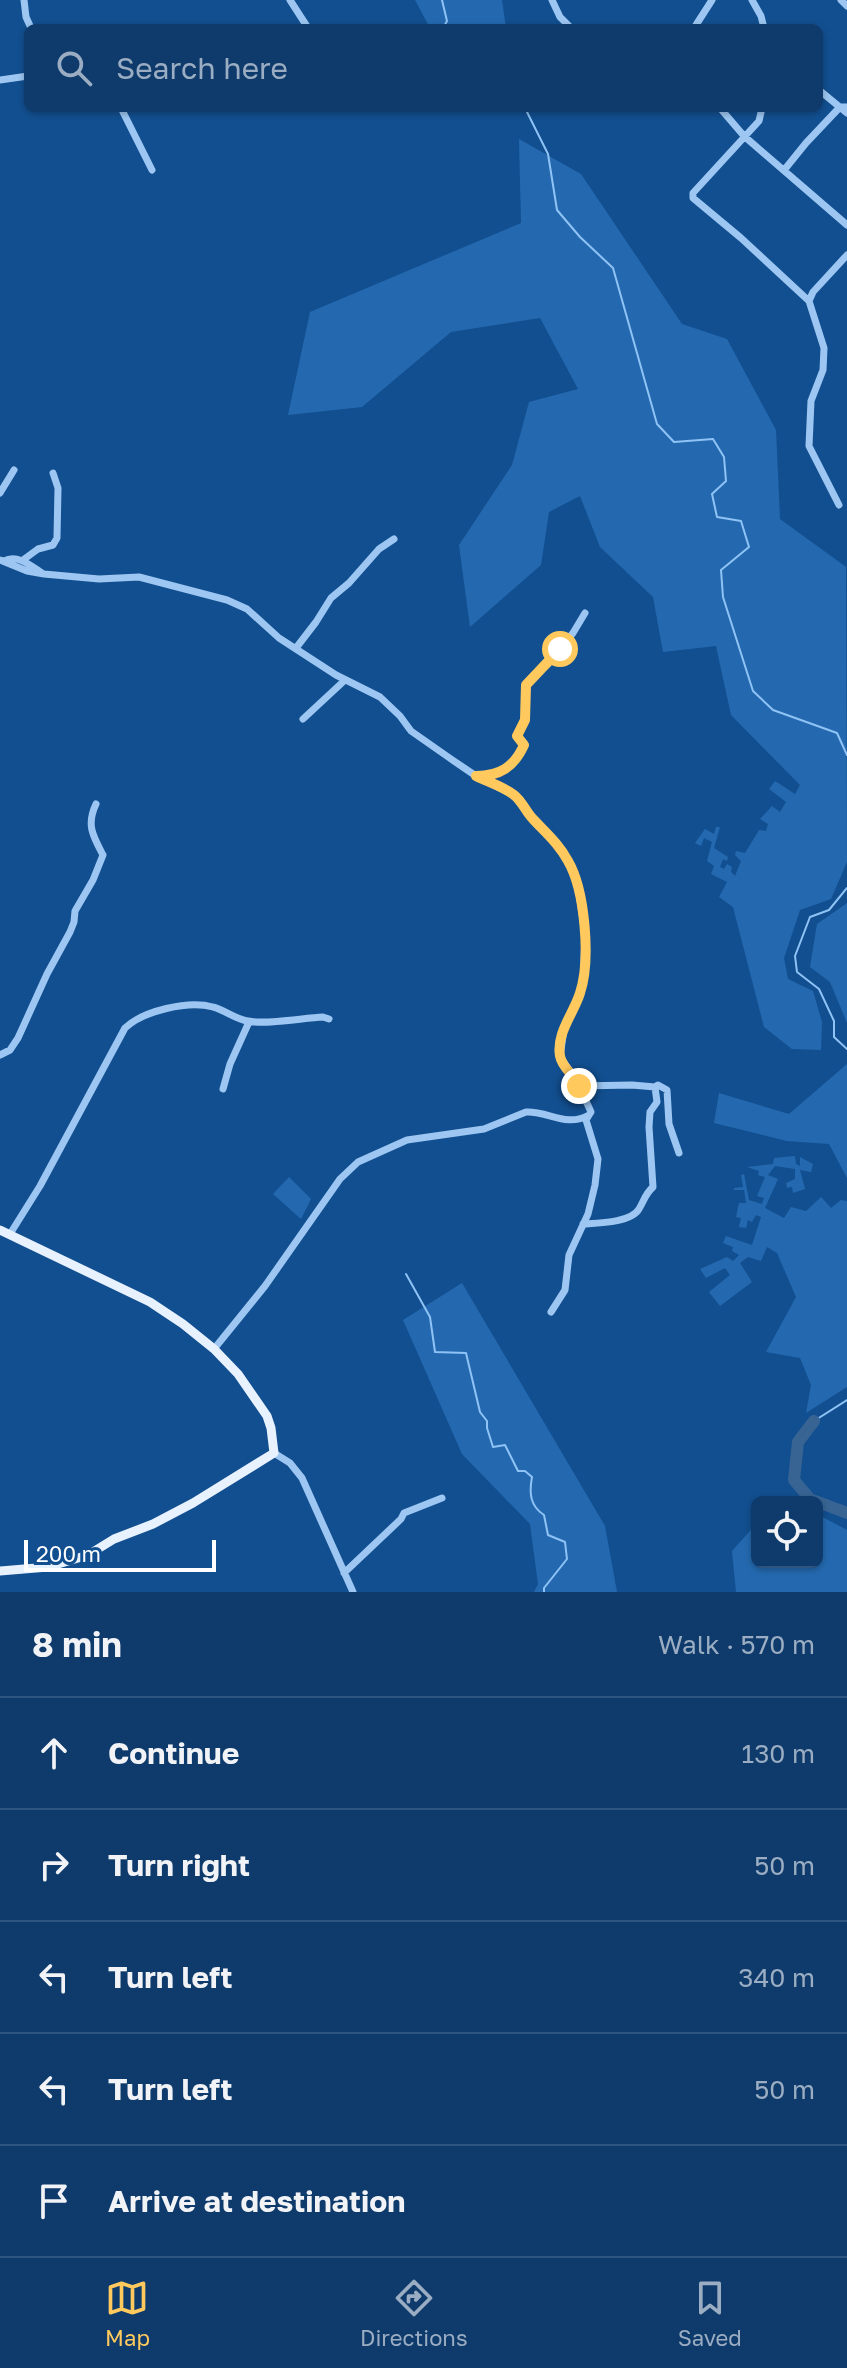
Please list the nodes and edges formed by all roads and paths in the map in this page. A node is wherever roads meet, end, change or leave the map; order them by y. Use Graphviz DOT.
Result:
graph roads {
  1 [pos="24,0"];
  2 [pos="290,0"];
  3 [pos="552,0"];
  4 [pos="712,0"];
  5 [pos="752,0"];
  6 [pos="841,0"];
  7 [pos="847,6"];
  8 [pos="29,24"];
  9 [pos="305,24"];
  10 [pos="567,24"];
  11 [pos="697,24"];
  12 [pos="763,24"];
  13 [pos="24,77"];
  14 [pos="0,80"];
  15 [pos="823,93"];
  16 [pos="843,107"];
  17 [pos="123,112"];
  18 [pos="723,112"];
  19 [pos="761,112"];
  20 [pos="847,113"];
  21 [pos="744,136"];
  22 [pos="785,169"];
  23 [pos="152,170"];
  24 [pos="847,225"];
  25 [pos="847,255"];
  26 [pos="809,301"];
  27 [pos="14,470"];
  28 [pos="53,473"];
  29 [pos="0,493"];
  30 [pos="839,505"];
  31 [pos="394,539"];
  32 [pos="2,560"];
  33 [pos="23,560"];
  34 [pos="44,574"];
  35 [pos="585,613"];
  36 [pos="296,648"];
  37 [pos="345,680"];
  38 [pos="303,719"];
  39 [pos="476,776"];
  40 [pos="96,804"];
  41 [pos="329,1019"];
  42 [pos="249,1022"];
  43 [pos="0,1055"];
  44 [pos="579,1086"];
  45 [pos="655,1087"];
  46 [pos="223,1089"];
  47 [pos="591,1112"];
  48 [pos="679,1153"];
  49 [pos="583,1224"];
  50 [pos="5,1232"];
  51 [pos="551,1312"];
  52 [pos="214,1349"];
  53 [pos="274,1453"];
  54 [pos="442,1498"];
  55 [pos="0,1571"];
  56 [pos="344,1573"];
  57 [pos="353,1592"];
  1 -- 8 [label="street"];
  2 -- 9 [label="street"];
  3 -- 10 [label="street"];
  4 -- 11 [label="street"];
  5 -- 12 [label="street"];
  6 -- 7 [label="street"];
  13 -- 14 [label="street"];
  15 -- 16 [label="street"];
  16 -- 20 [label="street"];
  16 -- 22 [label="street"];
  17 -- 23 [label="street"];
  18 -- 21 [label="street"];
  19 -- 21 [label="street"];
  21 -- 22 [label="street"];
  21 -- 26 [label="street"];
  22 -- 24 [label="street"];
  25 -- 26 [label="street"];
  26 -- 30 [label="street"];
  27 -- 29 [label="street"];
  28 -- 33 [label="street"];
  31 -- 36 [label="street"];
  32 -- 33 [label="street"];
  32 -- 34 [label="street"];
  33 -- 34 [label="street"];
  34 -- 36 [label="street"];
  35 -- 39 [label="street"];
  36 -- 37 [label="street"];
  37 -- 38 [label="street"];
  37 -- 39 [label="street"];
  39 -- 44 [label="street"];
  40 -- 43 [label="street"];
  41 -- 42 [label="street"];
  42 -- 46 [label="street"];
  42 -- 50 [label="street"];
  44 -- 45 [label="street"];
  44 -- 47 [label="street"];
  45 -- 48 [label="street"];
  45 -- 49 [label="street"];
  47 -- 49 [label="street"];
  47 -- 52 [label="street"];
  49 -- 51 [label="street"];
  50 -- 52 [label="main road"];
  52 -- 53 [label="main road"];
  53 -- 55 [label="main road"];
  53 -- 56 [label="street"];
  54 -- 56 [label="street"];
  56 -- 57 [label="street"];
}
